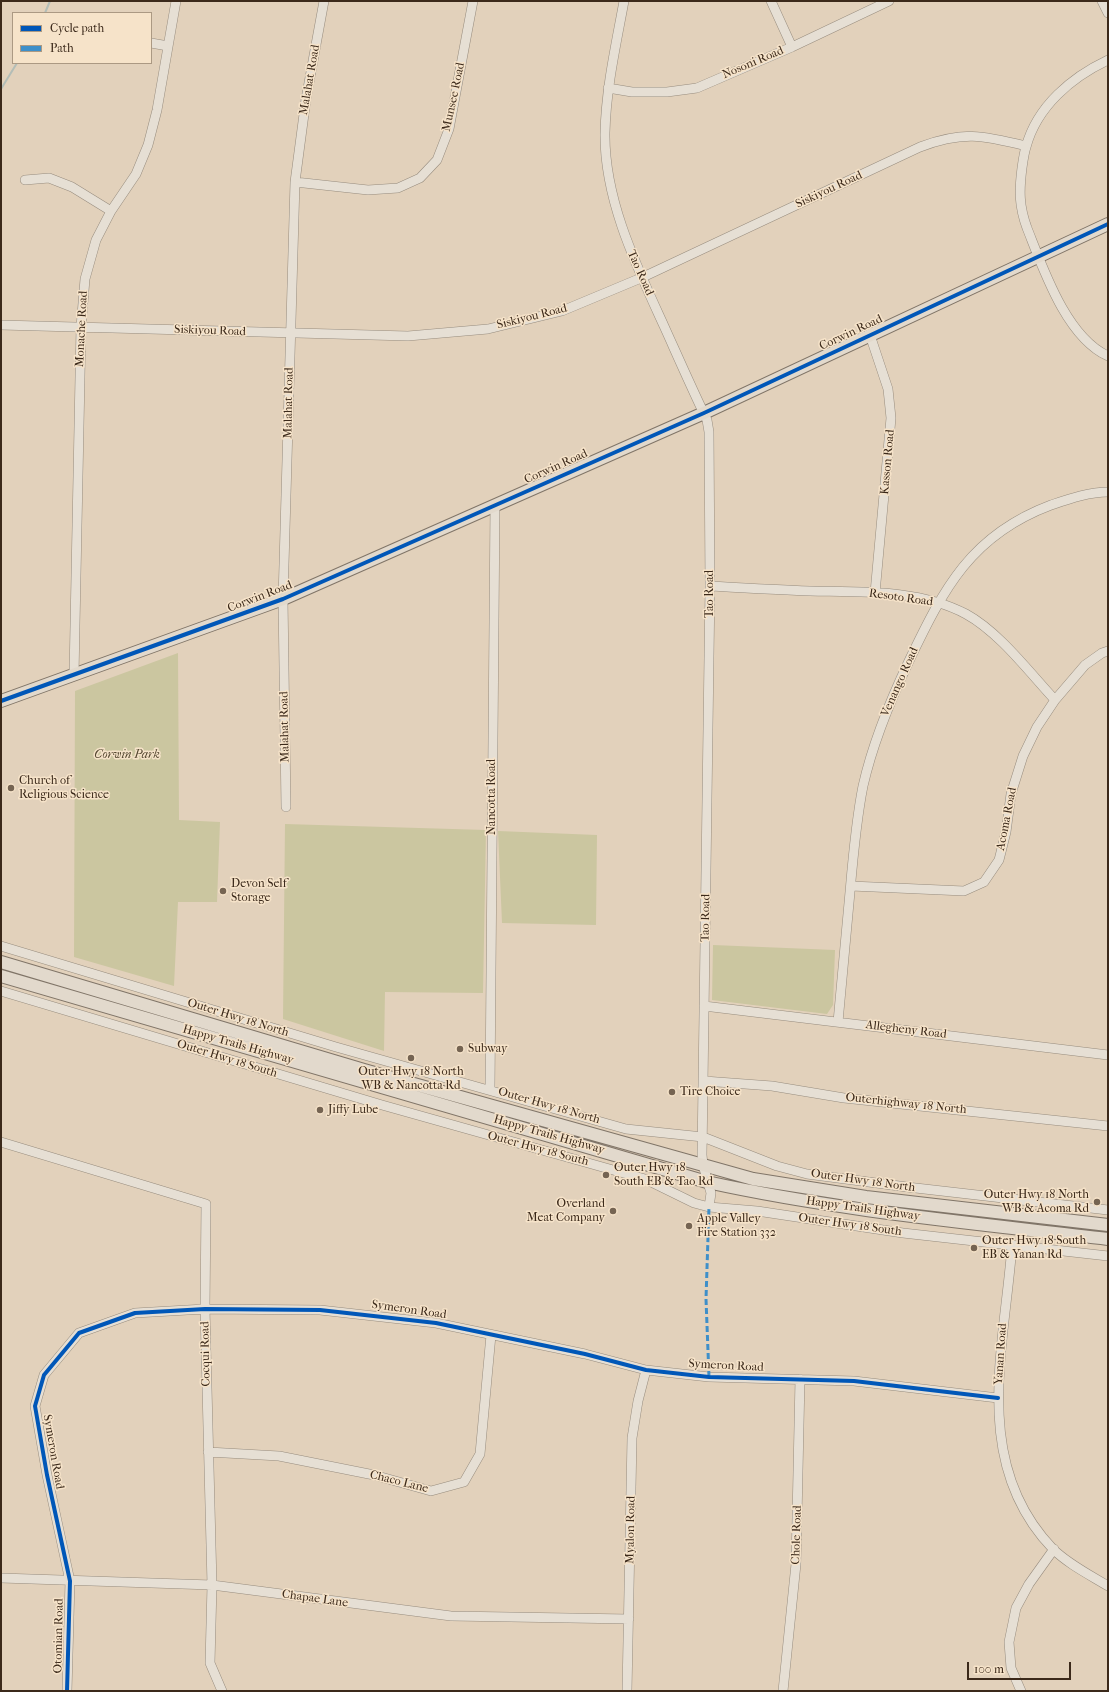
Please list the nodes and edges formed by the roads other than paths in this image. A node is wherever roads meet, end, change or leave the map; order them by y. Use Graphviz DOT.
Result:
graph roads {
  1 [pos="176,1"];
  2 [pos="324,1"];
  3 [pos="473,1"];
  4 [pos="624,1"];
  5 [pos="771,1"];
  6 [pos="889,1"];
  7 [pos="1102,1"];
  8 [pos="1108,14"];
  9 [pos="152,43"];
  10 [pos="168,46"];
  11 [pos="792,47"];
  12 [pos="1108,60"];
  13 [pos="608,88"];
  14 [pos="1026,146"];
  15 [pos="25,180"];
  16 [pos="295,182"];
  17 [pos="111,211"];
  18 [pos="1108,224"];
  19 [pos="1038,256"];
  20 [pos="641,278"];
  21 [pos="1,325"];
  22 [pos="81,327"];
  23 [pos="290,334"];
  24 [pos="870,335"];
  25 [pos="1108,356"];
  26 [pos="704,413"];
  27 [pos="1108,492"];
  28 [pos="495,505"];
  29 [pos="710,586"];
  30 [pos="875,593"];
  31 [pos="283,599"];
  32 [pos="938,603"];
  33 [pos="1108,651"];
  34 [pos="74,676"];
  35 [pos="1055,700"];
  36 [pos="1,701"];
  37 [pos="286,807"];
  38 [pos="850,886"];
  39 [pos="1,946"];
  40 [pos="1,962"];
  41 [pos="1,976"];
  42 [pos="1,991"];
  43 [pos="704,1006"];
  44 [pos="838,1022"];
  45 [pos="1108,1053"];
  46 [pos="704,1081"];
  47 [pos="490,1089"];
  48 [pos="1108,1126"];
  49 [pos="703,1137"];
  50 [pos="1,1142"];
  51 [pos="702,1165"];
  52 [pos="707,1182"];
  53 [pos="709,1207"];
  54 [pos="1108,1210"];
  55 [pos="1108,1225"];
  56 [pos="1108,1239"];
  57 [pos="1012,1246"];
  58 [pos="1108,1256"];
  59 [pos="205,1309"];
  60 [pos="491,1335"];
  61 [pos="646,1370"];
  62 [pos="800,1378"];
  63 [pos="998,1398"];
  64 [pos="208,1452"];
  65 [pos="1054,1549"];
  66 [pos="1,1578"];
  67 [pos="70,1581"];
  68 [pos="212,1585"];
  69 [pos="1108,1586"];
  70 [pos="629,1619"];
  71 [pos="68,1691"];
  72 [pos="222,1691"];
  73 [pos="627,1691"];
  74 [pos="783,1691"];
  75 [pos="1021,1691"];
  1 -- 10 [label="street, Monache Road"];
  2 -- 16 [label="street, Malahat Road"];
  3 -- 16 [label="street, Munsee Road"];
  4 -- 13 [label="street, Tao Road"];
  5 -- 11 [label="street"];
  6 -- 11 [label="street, Nosoni Road"];
  7 -- 8 [label="street"];
  9 -- 10 [label="street"];
  10 -- 17 [label="street, Monache Road"];
  11 -- 13 [label="street, Nosoni Road"];
  12 -- 14 [label="street"];
  13 -- 20 [label="street, Tao Road"];
  14 -- 19 [label="street"];
  14 -- 20 [label="street, Siskiyou Road"];
  15 -- 17 [label="street"];
  16 -- 23 [label="street, Malahat Road"];
  17 -- 22 [label="street, Monache Road"];
  18 -- 19 [label="main road, Corwin Road"];
  19 -- 24 [label="main road, Corwin Road"];
  19 -- 25 [label="street"];
  20 -- 23 [label="street, Siskiyou Road"];
  20 -- 26 [label="street, Tao Road"];
  21 -- 22 [label="street, Siskiyou Road"];
  22 -- 23 [label="street, Siskiyou Road"];
  22 -- 34 [label="street, Monache Road"];
  23 -- 31 [label="street, Malahat Road"];
  24 -- 26 [label="main road, Corwin Road"];
  24 -- 30 [label="street, Kasson Road"];
  26 -- 28 [label="main road, Corwin Road"];
  26 -- 29 [label="street, Tao Road"];
  27 -- 32 [label="street, Venango Road"];
  28 -- 31 [label="main road, Corwin Road"];
  28 -- 47 [label="street, Nancotta Road"];
  29 -- 30 [label="street, Resoto Road"];
  29 -- 43 [label="street, Tao Road"];
  30 -- 32 [label="street, Resoto Road"];
  31 -- 34 [label="main road, Corwin Road"];
  31 -- 37 [label="street, Malahat Road"];
  32 -- 35 [label="street, Resoto Road"];
  32 -- 38 [label="street, Venango Road"];
  33 -- 35 [label="street, Acoma Road"];
  34 -- 36 [label="main road, Corwin Road"];
  35 -- 38 [label="street, Acoma Road"];
  38 -- 44 [label="street, Venango Road"];
  39 -- 47 [label="street, Outer Hwy 18 North"];
  40 -- 51 [label="main road, Happy Trails Highway"];
  41 -- 52 [label="main road, Happy Trails Highway"];
  42 -- 53 [label="street, Outer Hwy 18 South"];
  43 -- 44 [label="street, Allegheny Road"];
  43 -- 46 [label="street, Tao Road"];
  44 -- 45 [label="street, Allegheny Road"];
  46 -- 48 [label="street, Outerhighway 18 North"];
  46 -- 49 [label="street, Tao Road"];
  47 -- 49 [label="street, Outer Hwy 18 North"];
  49 -- 51 [label="street, Tao Road"];
  49 -- 54 [label="street, Outer Hwy 18 North"];
  50 -- 59 [label="street, Cocqui Road"];
  51 -- 52 [label="street, Tao Road"];
  51 -- 55 [label="main road, Happy Trails Highway"];
  52 -- 53 [label="street, Tao Road"];
  52 -- 56 [label="main road, Happy Trails Highway"];
  53 -- 57 [label="street, Outer Hwy 18 South"];
  57 -- 58 [label="street, Outer Hwy 18 South"];
  57 -- 63 [label="street, Yanan Road"];
  59 -- 60 [label="street, Symeron Road"];
  59 -- 64 [label="street, Cocqui Road"];
  59 -- 67 [label="street, Symeron Road"];
  60 -- 61 [label="street, Symeron Road"];
  60 -- 64 [label="street, Chaco Lane"];
  61 -- 62 [label="street, Symeron Road"];
  61 -- 70 [label="street, Myalon Road"];
  62 -- 63 [label="street, Symeron Road"];
  62 -- 74 [label="street, Chole Road"];
  63 -- 65 [label="street, Yanan Road"];
  64 -- 68 [label="street, Cocqui Road"];
  65 -- 69 [label="street, Yanan Road"];
  65 -- 75 [label="street"];
  66 -- 67 [label="street, Chapae Lane"];
  67 -- 68 [label="street, Chapae Lane"];
  67 -- 71 [label="street, Otomian Road"];
  68 -- 70 [label="street, Chapae Lane"];
  68 -- 72 [label="street, Cocqui Road"];
  70 -- 73 [label="street, Myalon Road"];
}
